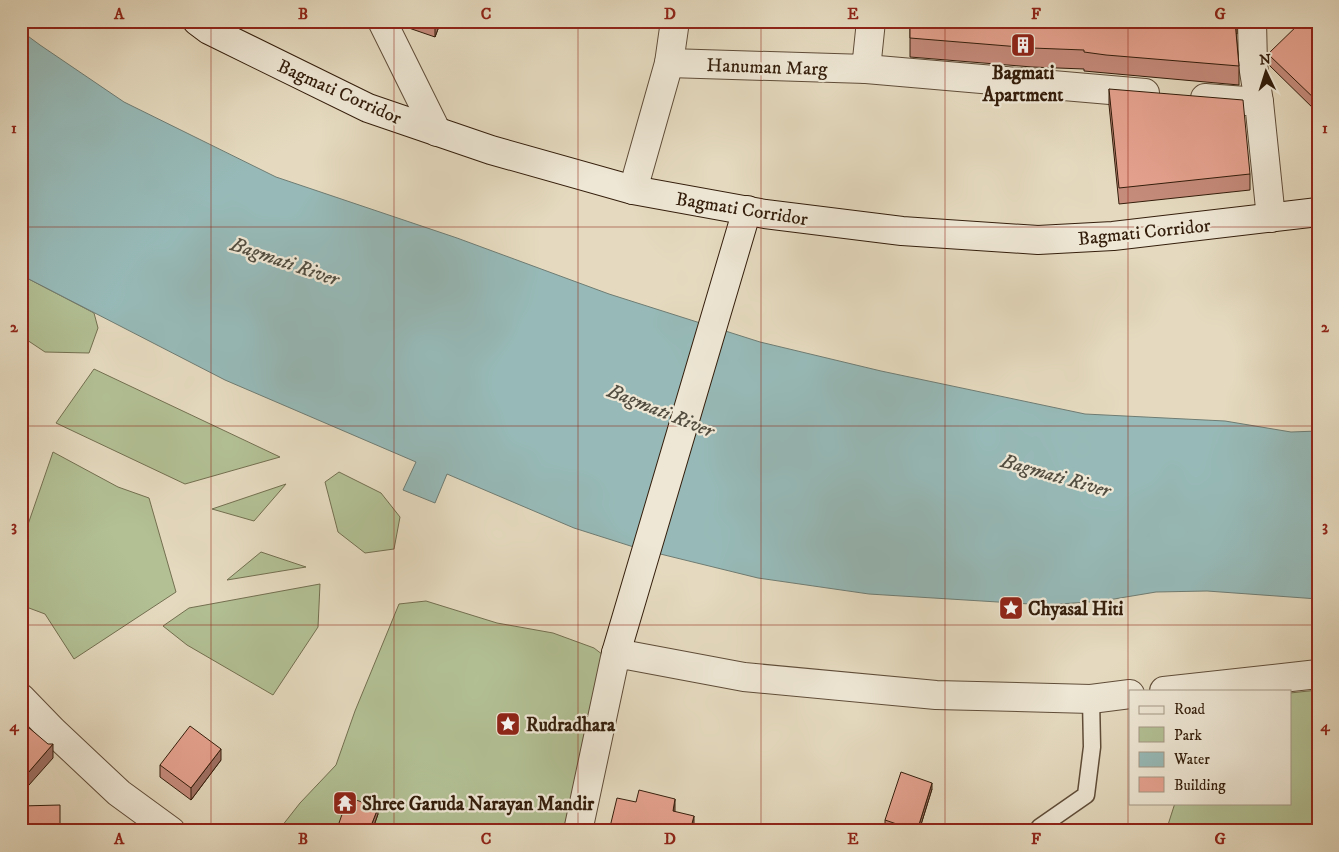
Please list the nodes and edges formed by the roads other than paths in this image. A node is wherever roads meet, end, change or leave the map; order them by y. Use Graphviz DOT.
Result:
graph roads {
  1 [pos="197,21"];
  2 [pos="382,21"];
  3 [pos="674,21"];
  4 [pos="871,21"];
  5 [pos="1256,25"];
  6 [pos="669,63"];
  7 [pos="866,69"];
  8 [pos="1259,102"];
  9 [pos="437,132"];
  10 [pos="633,190"];
  11 [pos="747,210"];
  12 [pos="1318,212"];
  13 [pos="1272,218"];
  14 [pos="616,652"];
  15 [pos="1318,674"];
  16 [pos="1173,690"];
  17 [pos="1129,694"];
  18 [pos="21,698"];
  19 [pos="1091,699"];
  20 [pos="170,831"];
  21 [pos="578,831"];
  22 [pos="1037,831"];
  1 -- 9 [label="street, Bagmati Corridor"];
  2 -- 9 [label="street"];
  3 -- 6 [label="street"];
  4 -- 7 [label="street"];
  5 -- 8 [label="street"];
  6 -- 7 [label="street, Hanuman Marg"];
  6 -- 10 [label="street"];
  7 -- 8 [label="street, Hanuman Marg"];
  8 -- 13 [label="street"];
  9 -- 10 [label="street, Bagmati Corridor"];
  10 -- 11 [label="street, Bagmati Corridor"];
  11 -- 13 [label="street, Bagmati Corridor"];
  11 -- 14 [label="street"];
  12 -- 13 [label="street, Bagmati Corridor"];
  14 -- 19 [label="street"];
  14 -- 21 [label="street"];
  15 -- 16 [label="street"];
  17 -- 19 [label="street"];
  18 -- 20 [label="street"];
  19 -- 22 [label="lane"];
}
